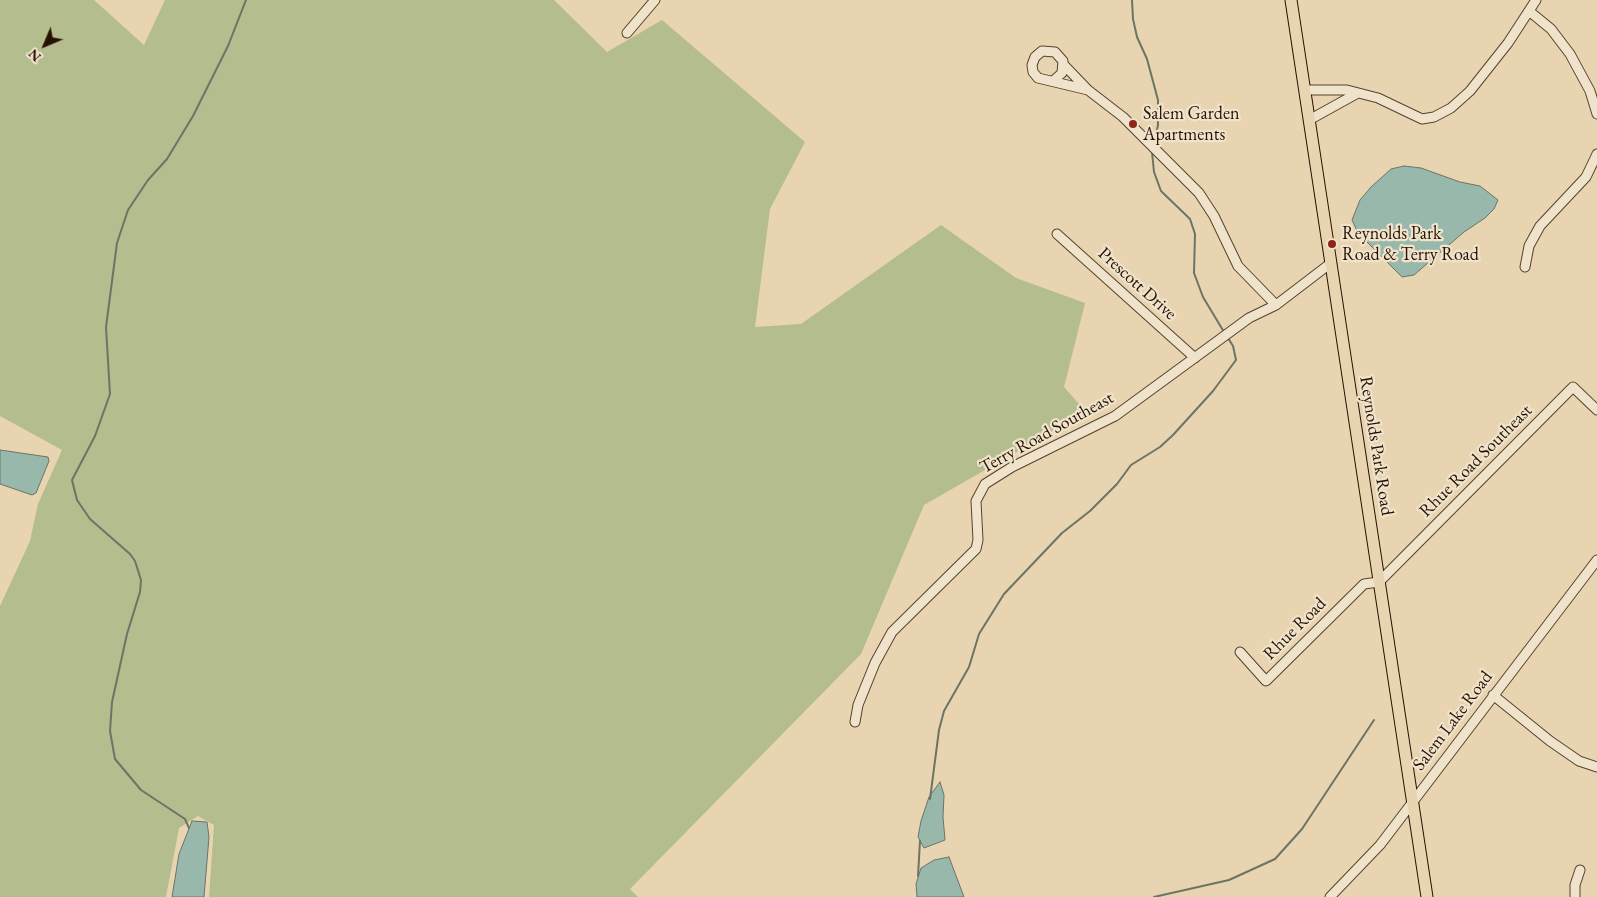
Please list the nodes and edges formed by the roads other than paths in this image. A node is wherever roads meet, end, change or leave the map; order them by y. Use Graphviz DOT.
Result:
graph roads {
  1 [pos="655,0"];
  2 [pos="1291,0"];
  3 [pos="1536,0"];
  4 [pos="1529,11"];
  5 [pos="627,33"];
  6 [pos="1064,65"];
  7 [pos="1053,81"];
  8 [pos="1088,90"];
  9 [pos="1305,90"];
  10 [pos="1356,94"];
  11 [pos="1597,114"];
  12 [pos="1309,120"];
  13 [pos="1597,154"];
  14 [pos="1057,234"];
  15 [pos="1330,264"];
  16 [pos="1526,267"];
  17 [pos="1276,304"];
  18 [pos="1195,358"];
  19 [pos="1597,410"];
  20 [pos="1597,560"];
  21 [pos="1379,582"];
  22 [pos="1240,652"];
  23 [pos="1493,695"];
  24 [pos="854,722"];
  25 [pos="1597,767"];
  26 [pos="1412,802"];
  27 [pos="1580,870"];
  28 [pos="1330,897"];
  29 [pos="1427,897"];
  30 [pos="1574,897"];
  1 -- 5 [label="street"];
  2 -- 9 [label="main road, Reynolds Park Road"];
  3 -- 4 [label="street"];
  4 -- 10 [label="street"];
  4 -- 11 [label="street"];
  6 -- 7 [label="street"];
  6 -- 7 [label="street"];
  6 -- 8 [label="street"];
  7 -- 8 [label="street"];
  8 -- 17 [label="street"];
  9 -- 10 [label="street"];
  9 -- 12 [label="main road, Reynolds Park Road"];
  10 -- 12 [label="street"];
  12 -- 15 [label="main road, Reynolds Park Road"];
  13 -- 16 [label="street"];
  14 -- 18 [label="street, Prescott Drive"];
  15 -- 17 [label="street, Terry Road Southeast"];
  15 -- 21 [label="main road, Reynolds Park Road"];
  17 -- 18 [label="street, Terry Road Southeast"];
  18 -- 24 [label="street, Terry Road Southeast"];
  19 -- 21 [label="street, Rhue Road Southeast"];
  20 -- 23 [label="street, Salem Lake Road"];
  21 -- 22 [label="street, Rhue Road"];
  21 -- 26 [label="main road, Reynolds Park Road"];
  23 -- 25 [label="street"];
  23 -- 26 [label="street, Salem Lake Road"];
  26 -- 28 [label="street, Salem Lake Road"];
  26 -- 29 [label="main road, Reynolds Park Road"];
  27 -- 30 [label="street"];
}
